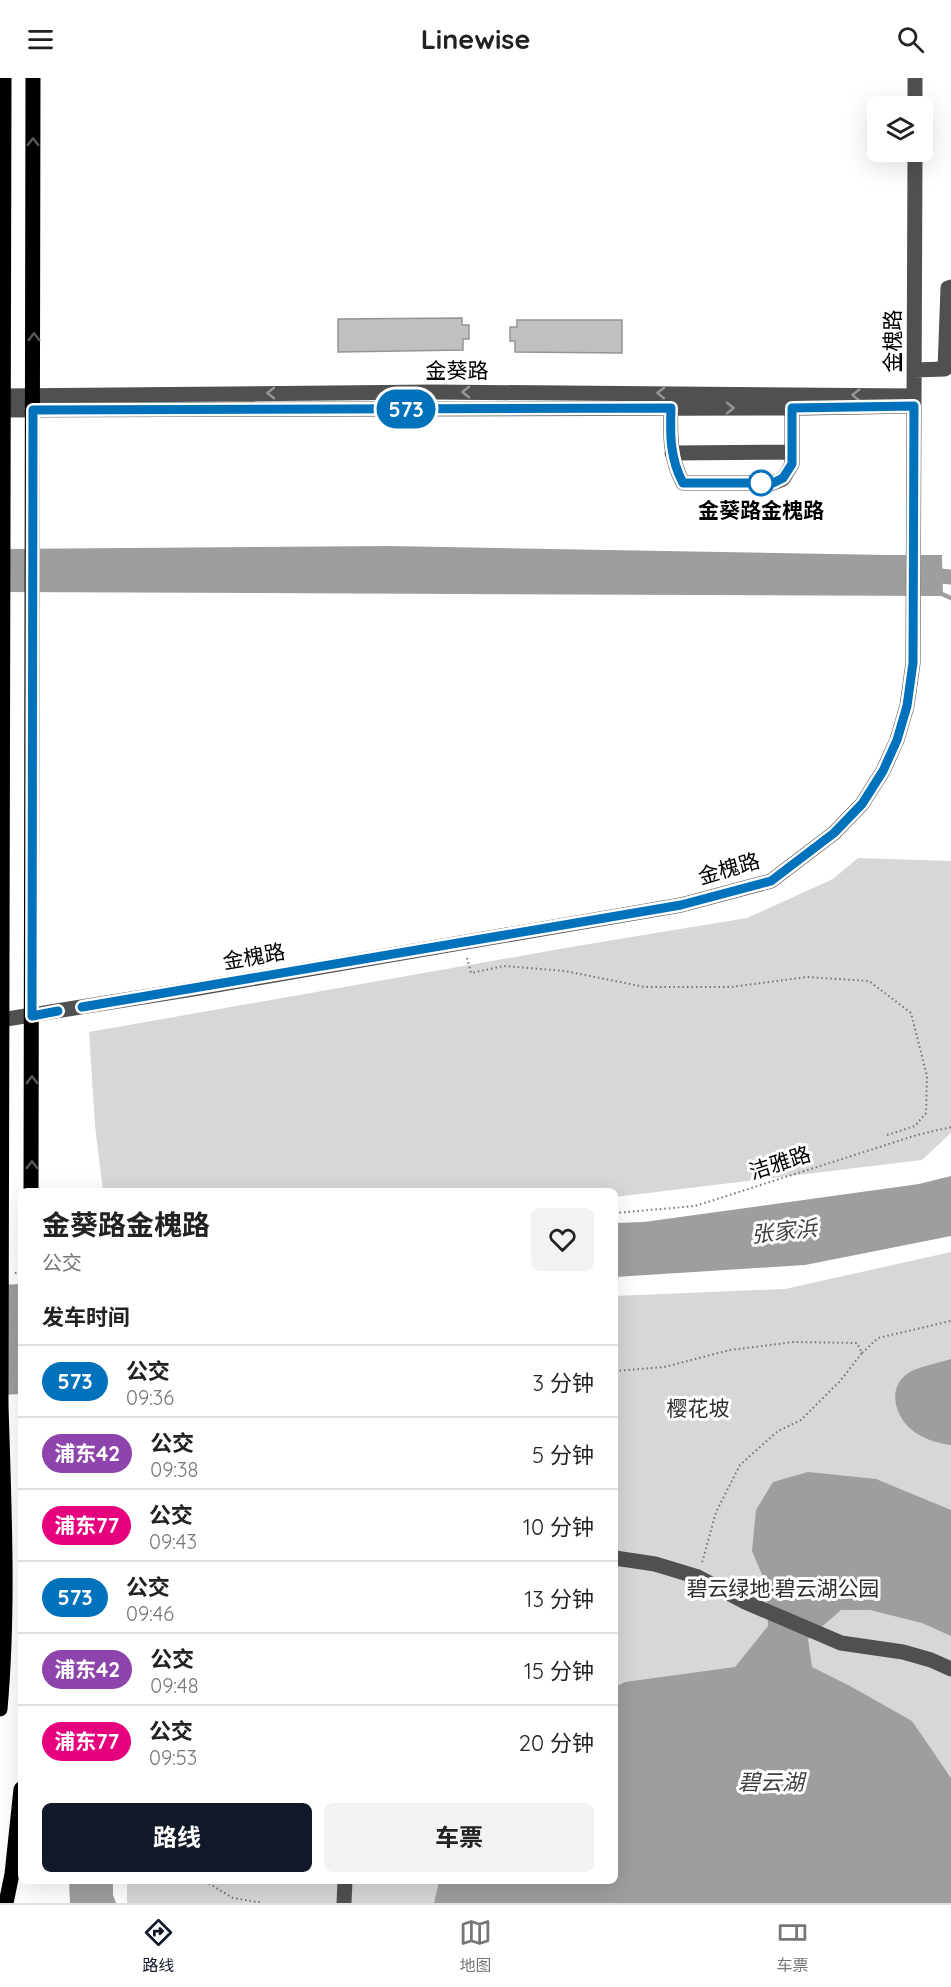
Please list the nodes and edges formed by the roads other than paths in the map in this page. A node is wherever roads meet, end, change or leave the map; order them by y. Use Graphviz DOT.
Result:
graph roads {
  1 [pos="4,78"];
  2 [pos="33,78"];
  3 [pos="915,78"];
  4 [pos="915,96"];
  5 [pos="915,162"];
  6 [pos="951,287"];
  7 [pos="914,370"];
  8 [pos="914,401"];
  9 [pos="2,403"];
  10 [pos="34,403"];
  11 [pos="671,408"];
  12 [pos="792,408"];
  13 [pos="792,452"];
  14 [pos="672,453"];
  15 [pos="32,1016"];
  16 [pos="1,1020"];
  17 [pos="32,1188"];
  18 [pos="618,1558"];
  19 [pos="951,1669"];
  20 [pos="0,1709"];
  21 [pos="18,1817"];
  22 [pos="345,1884"];
  23 [pos="6,1903"];
  24 [pos="344,1903"];
  1 -- 9 [label="main road"];
  10 -- 2 [label="main road, one-way"];
  3 -- 4 [label="street"];
  5 -- 7 [label="street, 金槐路"];
  6 -- 7 [label="street"];
  7 -- 8 [label="street, 金槐路"];
  8 -- 10 [label="street, 金葵路, one-way"];
  8 -- 12 [label="street, 金葵路"];
  8 -- 15 [label="street, 金槐路"];
  9 -- 10 [label="street, 金葵路"];
  9 -- 16 [label="main road"];
  10 -- 11 [label="street, 金葵路"];
  10 -- 15 [label="main road"];
  11 -- 12 [label="street, 金葵路, one-way"];
  11 -- 14 [label="street"];
  12 -- 13 [label="street"];
  13 -- 14 [label="street"];
  13 -- 14 [label="street"];
  15 -- 16 [label="street, 金槐路"];
  17 -- 15 [label="main road, one-way"];
  16 -- 20 [label="main road"];
  18 -- 19 [label="street"];
  21 -- 23 [label="main road"];
  22 -- 24 [label="street"];
}
